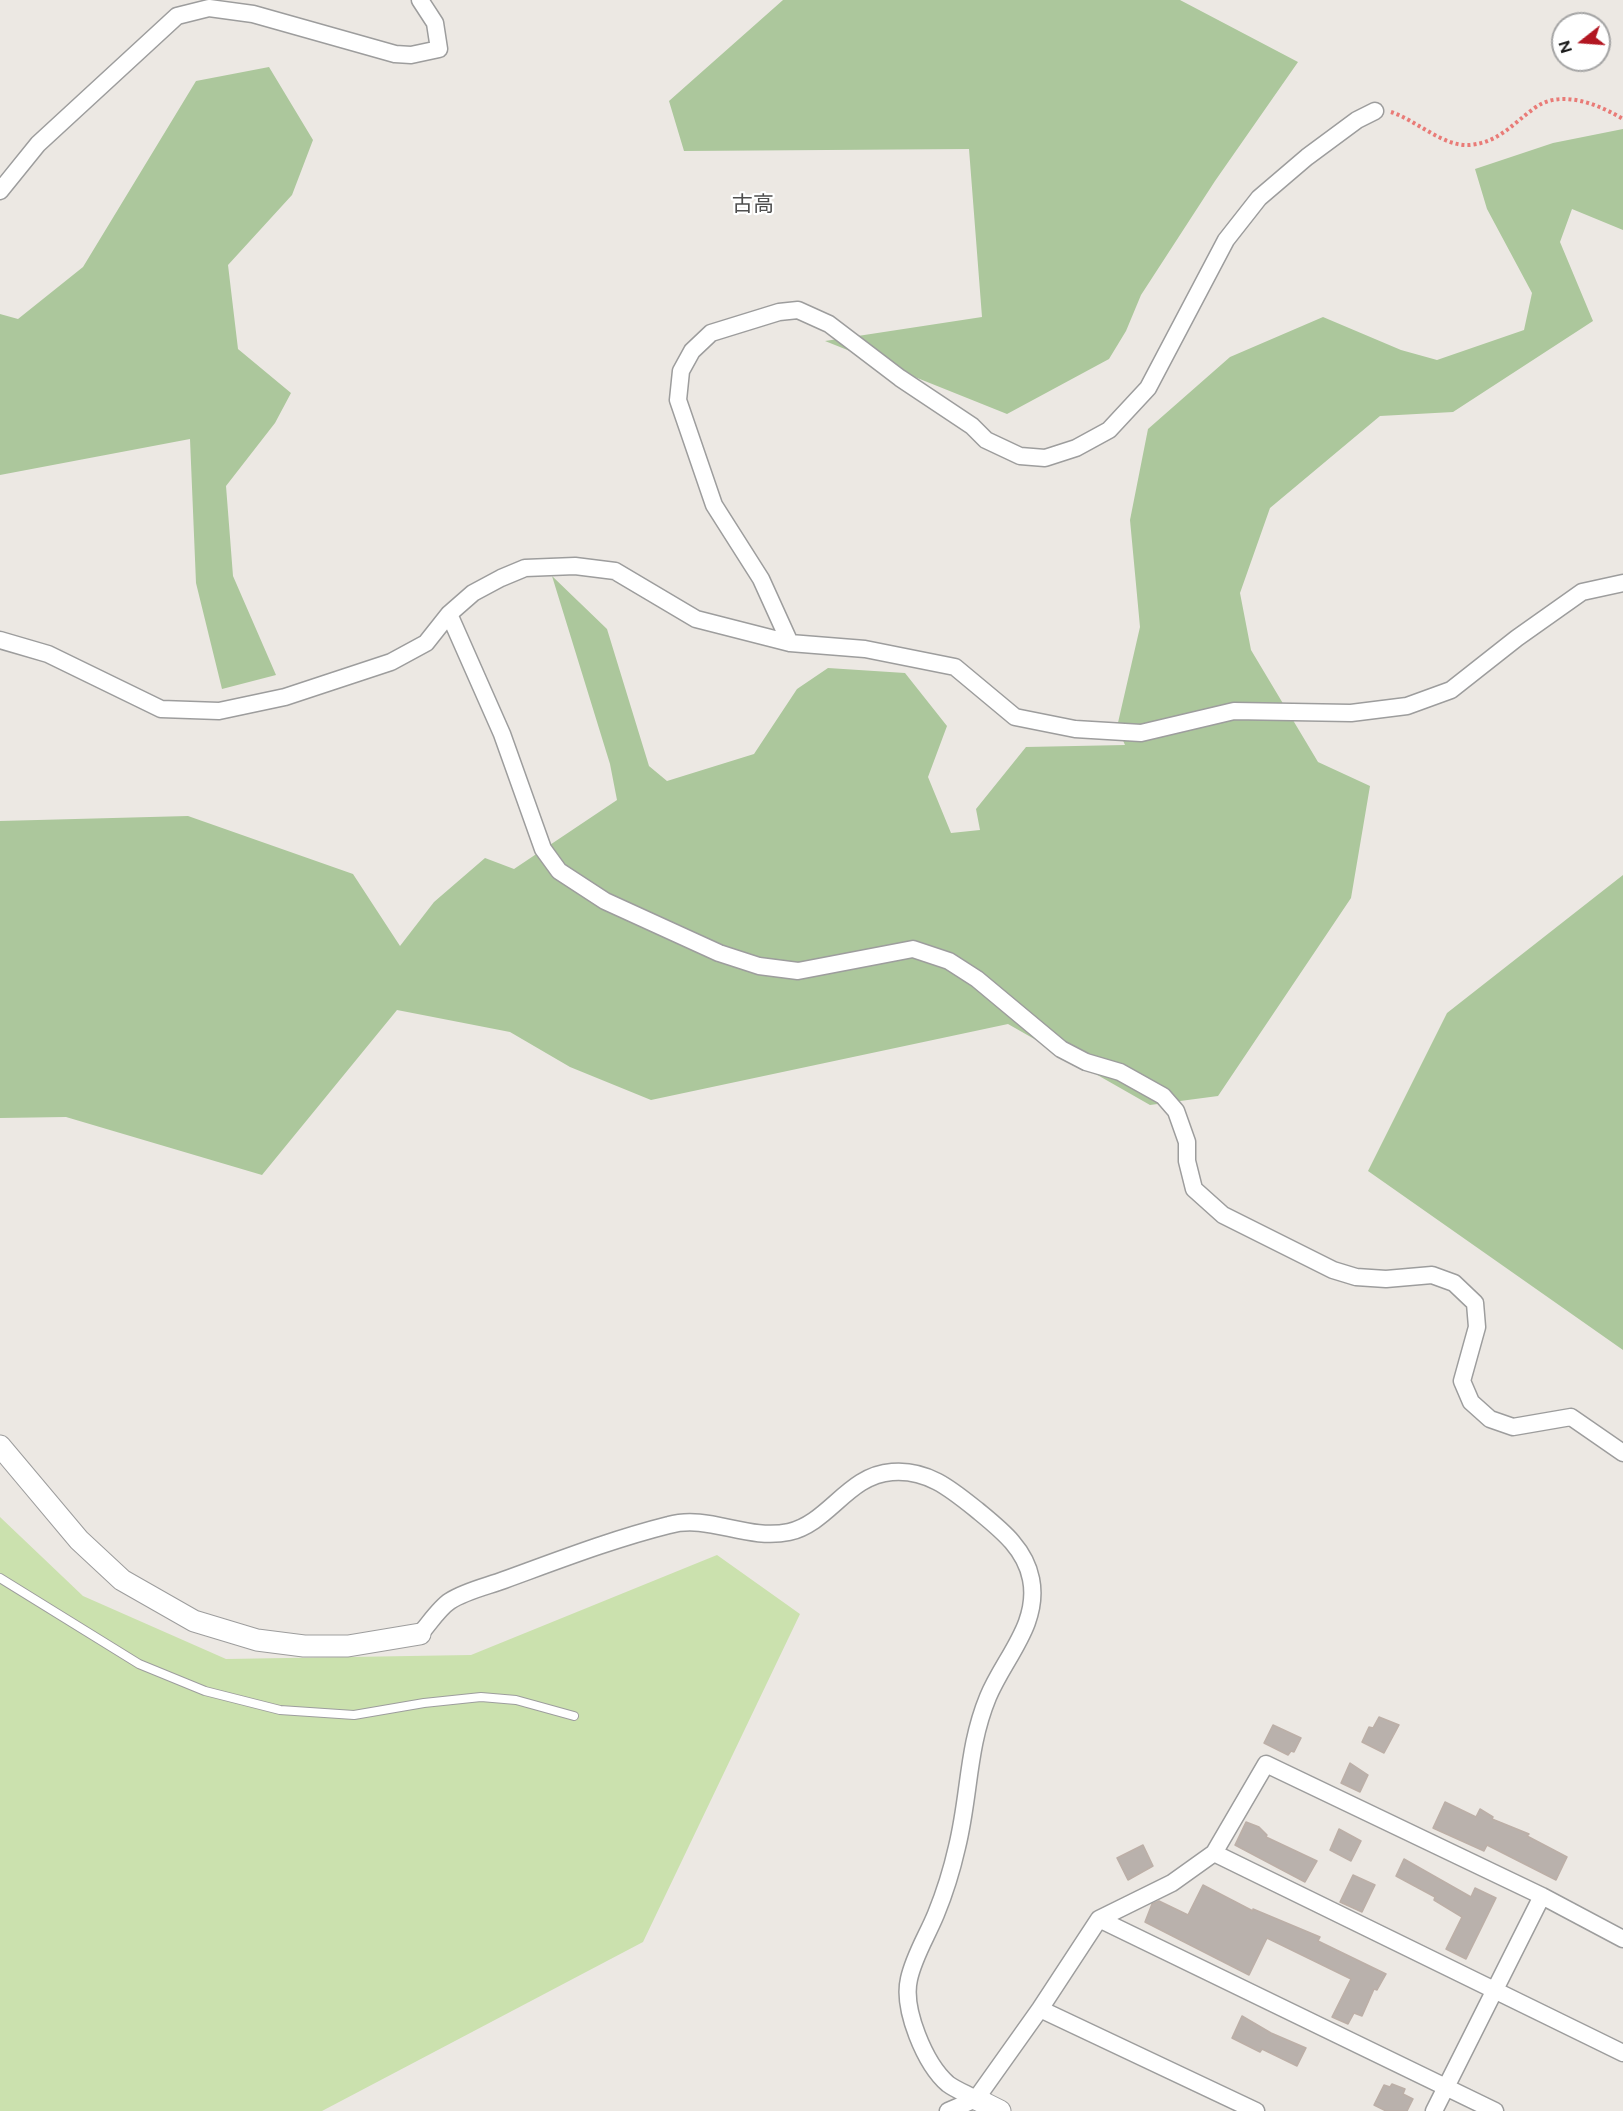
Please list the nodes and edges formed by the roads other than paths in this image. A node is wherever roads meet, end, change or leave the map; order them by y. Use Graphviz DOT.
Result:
graph roads {
  1 [pos="420,0"];
  2 [pos="1375,111"];
  3 [pos="0,191"];
  4 [pos="1623,584"];
  5 [pos="449,614"];
  6 [pos="0,640"];
  7 [pos="790,644"];
  8 [pos="0,1446"];
  9 [pos="1623,1453"];
  10 [pos="0,1578"];
  11 [pos="420,1634"];
  12 [pos="574,1716"];
  13 [pos="1214,1853"];
  14 [pos="1542,1896"];
  15 [pos="1099,1919"];
  16 [pos="1623,1939"];
  17 [pos="1494,1990"];
  18 [pos="1040,2009"];
  19 [pos="1623,2053"];
  20 [pos="1446,2088"];
  21 [pos="976,2099"];
  22 [pos="948,2111"];
  23 [pos="1000,2111"];
  24 [pos="1256,2111"];
  25 [pos="1434,2111"];
  26 [pos="1495,2111"];
  1 -- 3 [label="street"];
  2 -- 7 [label="street"];
  4 -- 7 [label="street"];
  5 -- 6 [label="street"];
  5 -- 7 [label="street"];
  5 -- 9 [label="street"];
  8 -- 11 [label="street"];
  10 -- 12 [label="lane"];
  11 -- 21 [label="street"];
  13 -- 14 [label="street"];
  13 -- 15 [label="street"];
  13 -- 17 [label="street"];
  14 -- 16 [label="street"];
  14 -- 17 [label="street"];
  15 -- 18 [label="street"];
  15 -- 20 [label="street"];
  17 -- 19 [label="street"];
  17 -- 20 [label="street"];
  18 -- 21 [label="street"];
  18 -- 24 [label="street"];
  20 -- 25 [label="street"];
  20 -- 26 [label="street"];
  21 -- 22 [label="street"];
  21 -- 23 [label="street"];
}
